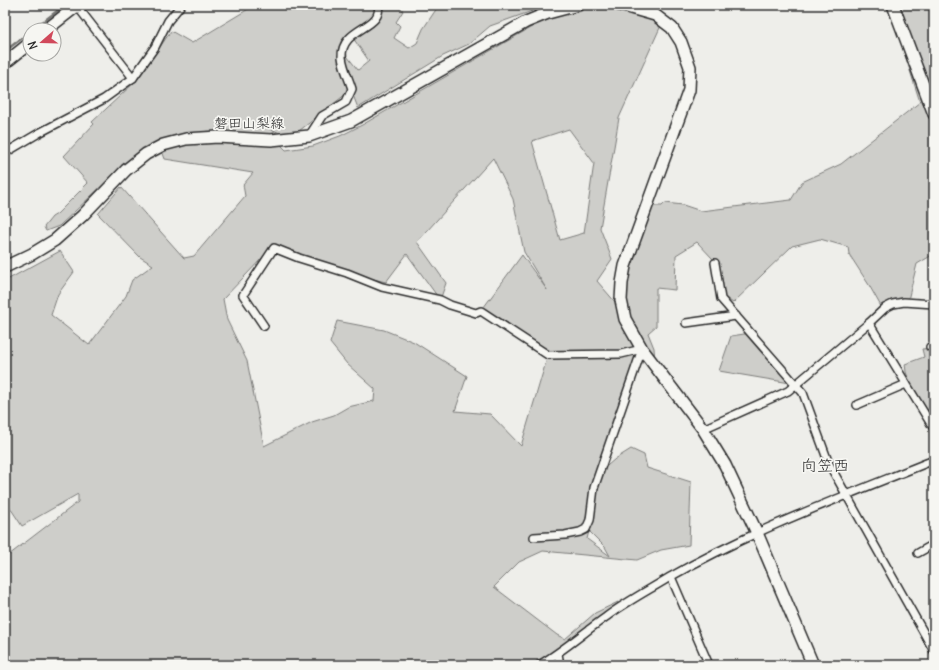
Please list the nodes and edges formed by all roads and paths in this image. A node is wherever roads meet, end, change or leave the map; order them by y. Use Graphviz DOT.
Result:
graph roads {
  1 [pos="181,5"];
  2 [pos="378,5"];
  3 [pos="529,5"];
  4 [pos="578,5"];
  5 [pos="620,5"];
  6 [pos="893,5"];
  7 [pos="78,6"];
  8 [pos="564,8"];
  9 [pos="57,22"];
  10 [pos="22,49"];
  11 [pos="5,63"];
  12 [pos="133,78"];
  13 [pos="934,114"];
  14 [pos="309,136"];
  15 [pos="5,153"];
  16 [pos="715,263"];
  17 [pos="5,267"];
  18 [pos="934,304"];
  19 [pos="736,316"];
  20 [pos="686,323"];
  21 [pos="869,324"];
  22 [pos="264,326"];
  23 [pos="642,349"];
  24 [pos="796,384"];
  25 [pos="906,384"];
  26 [pos="857,406"];
  27 [pos="703,429"];
  28 [pos="934,429"];
  29 [pos="934,460"];
  30 [pos="847,495"];
  31 [pos="756,533"];
  32 [pos="534,537"];
  33 [pos="934,544"];
  34 [pos="918,553"];
  35 [pos="671,577"];
  36 [pos="934,650"];
  37 [pos="558,654"];
  38 [pos="539,665"];
  39 [pos="560,665"];
  40 [pos="709,665"];
  41 [pos="813,665"];
  1 -- 12 [label="street"];
  2 -- 14 [label="street"];
  3 -- 8 [label="street"];
  4 -- 8 [label="street, 磐田山梨線"];
  5 -- 23 [label="street"];
  6 -- 13 [label="street"];
  7 -- 9 [label="street"];
  7 -- 12 [label="street"];
  8 -- 14 [label="street, 磐田山梨線"];
  10 -- 11 [label="street"];
  12 -- 15 [label="street"];
  14 -- 17 [label="street, 磐田山梨線"];
  16 -- 19 [label="street"];
  18 -- 21 [label="street"];
  19 -- 20 [label="street"];
  19 -- 24 [label="street"];
  21 -- 24 [label="street"];
  21 -- 25 [label="street"];
  22 -- 23 [label="street"];
  23 -- 27 [label="street"];
  23 -- 32 [label="street"];
  24 -- 27 [label="street"];
  24 -- 30 [label="street"];
  25 -- 26 [label="street"];
  25 -- 28 [label="street"];
  27 -- 31 [label="street"];
  29 -- 30 [label="street"];
  30 -- 31 [label="street"];
  30 -- 36 [label="street"];
  31 -- 35 [label="street"];
  31 -- 41 [label="street"];
  33 -- 34 [label="street"];
  35 -- 37 [label="street"];
  35 -- 40 [label="street"];
  37 -- 38 [label="street"];
  37 -- 39 [label="street"];
}
